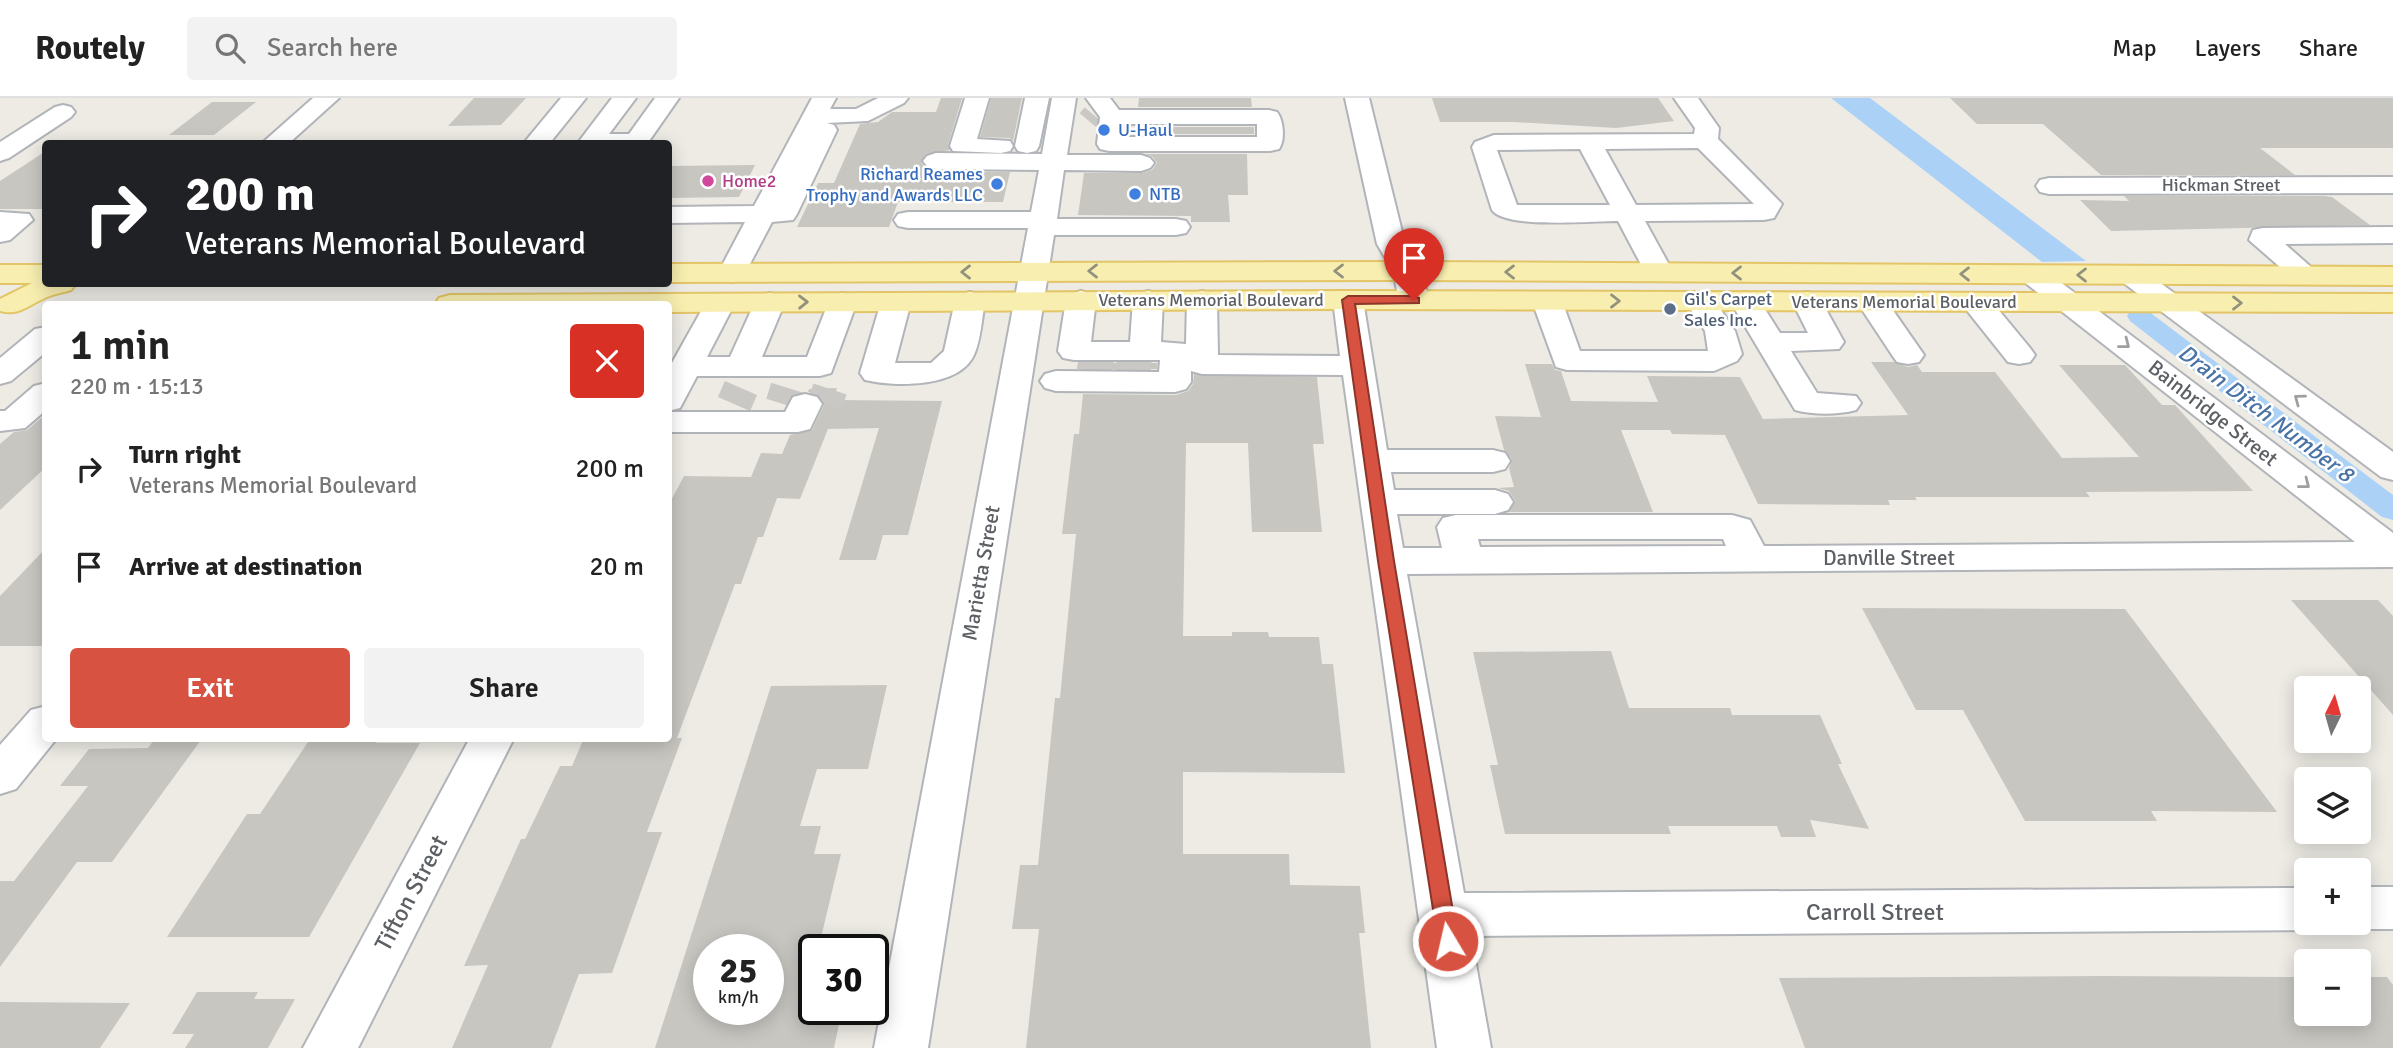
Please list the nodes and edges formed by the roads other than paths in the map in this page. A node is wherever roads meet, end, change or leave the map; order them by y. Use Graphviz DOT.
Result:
graph roads {
  1 [pos="327,98"];
  2 [pos="573,98"];
  3 [pos="624,98"];
  4 [pos="667,98"];
  5 [pos="896,98"];
  6 [pos="976,98"];
  7 [pos="1037,98"];
  8 [pos="1064,98"];
  9 [pos="1357,98"];
  10 [pos="1686,98"];
  11 [pos="1267,107"];
  12 [pos="63,112"];
  13 [pos="816,115"];
  14 [pos="1084,131"];
  15 [pos="278,140"];
  16 [pos="538,140"];
  17 [pos="592,140"];
  18 [pos="637,140"];
  19 [pos="1705,141"];
  20 [pos="1589,142"];
  21 [pos="1027,146"];
  22 [pos="0,153"];
  23 [pos="936,162"];
  24 [pos="1181,163"];
  25 [pos="2356,185"];
  26 [pos="2393,185"];
  27 [pos="2049,186"];
  28 [pos="2393,211"];
  29 [pos="1626,213"];
  30 [pos="763,214"];
  31 [pos="672,215"];
  32 [pos="0,220"];
  33 [pos="908,220"];
  34 [pos="1051,224"];
  35 [pos="1176,227"];
  36 [pos="0,234"];
  37 [pos="2387,240"];
  38 [pos="1407,271"];
  39 [pos="1659,272"];
  40 [pos="732,273"];
  41 [pos="0,274"];
  42 [pos="42,274"];
  43 [pos="676,275"];
  44 [pos="2033,275"];
  45 [pos="2131,275"];
  46 [pos="2306,275"];
  47 [pos="2393,276"];
  48 [pos="1031,286"];
  49 [pos="48,287"];
  50 [pos="577,297"];
  51 [pos="644,297"];
  52 [pos="1081,300"];
  53 [pos="1148,300"];
  54 [pos="1202,300"];
  55 [pos="1348,300"];
  56 [pos="1414,300"];
  57 [pos="551,301"];
  58 [pos="970,301"];
  59 [pos="1547,301"];
  60 [pos="1700,301"];
  61 [pos="1745,301"];
  62 [pos="770,302"];
  63 [pos="842,302"];
  64 [pos="896,302"];
  65 [pos="1807,302"];
  66 [pos="1872,302"];
  67 [pos="1976,302"];
  68 [pos="720,303"];
  69 [pos="2071,303"];
  70 [pos="2169,303"];
  71 [pos="2393,303"];
  72 [pos="5,305"];
  73 [pos="42,305"];
  74 [pos="42,339"];
  75 [pos="1770,342"];
  76 [pos="1146,351"];
  77 [pos="1908,355"];
  78 [pos="2020,355"];
  79 [pos="1091,362"];
  80 [pos="1358,366"];
  81 [pos="686,367"];
  82 [pos="0,374"];
  83 [pos="1013,380"];
  84 [pos="672,393"];
  85 [pos="766,394"];
  86 [pos="42,396"];
  87 [pos="1844,403"];
  88 [pos="0,421"];
  89 [pos="672,421"];
  90 [pos="1371,461"];
  91 [pos="1493,461"];
  92 [pos="2393,469"];
  93 [pos="1377,502"];
  94 [pos="1495,502"];
  95 [pos="2393,553"];
  96 [pos="1386,561"];
  97 [pos="42,727"];
  98 [pos="490,742"];
  99 [pos="0,776"];
  100 [pos="2294,909"];
  101 [pos="1444,915"];
  102 [pos="330,1048"];
  103 [pos="901,1048"];
  104 [pos="1464,1048"];
  1 -- 15 [label="street"];
  2 -- 16 [label="street"];
  3 -- 17 [label="street"];
  4 -- 18 [label="street"];
  5 -- 13 [label="street"];
  6 -- 21 [label="street"];
  7 -- 21 [label="street"];
  8 -- 14 [label="street"];
  9 -- 38 [label="street"];
  10 -- 19 [label="street"];
  11 -- 14 [label="street"];
  12 -- 22 [label="street"];
  13 -- 30 [label="street"];
  14 -- 21 [label="street"];
  14 -- 23 [label="street"];
  14 -- 24 [label="street"];
  14 -- 34 [label="street, Marietta Street"];
  19 -- 20 [label="street"];
  19 -- 29 [label="street"];
  20 -- 29 [label="street"];
  20 -- 29 [label="street"];
  25 -- 26 [label="street, Hickman Street"];
  25 -- 27 [label="street, Hickman Street"];
  25 -- 28 [label="street"];
  29 -- 39 [label="street"];
  30 -- 31 [label="street"];
  30 -- 40 [label="street"];
  32 -- 36 [label="street"];
  33 -- 34 [label="street"];
  34 -- 35 [label="street"];
  34 -- 48 [label="street, Marietta Street"];
  37 -- 46 [label="street"];
  39 -- 38 [label="main road, Veterans Memorial Boulevard, one-way"];
  38 -- 48 [label="main road, Veterans Memorial Boulevard, one-way"];
  38 -- 56 [label="street"];
  44 -- 39 [label="main road, Veterans Memorial Boulevard, one-way"];
  40 -- 43 [label="main road, Veterans Memorial Boulevard"];
  48 -- 40 [label="main road, Veterans Memorial Boulevard, one-way"];
  41 -- 42 [label="main road"];
  45 -- 44 [label="main road, Veterans Memorial Boulevard, one-way"];
  44 -- 69 [label="street, Bainbridge Street"];
  45 -- 46 [label="main road, Veterans Memorial Boulevard"];
  45 -- 70 [label="street"];
  46 -- 47 [label="main road, Veterans Memorial Boulevard"];
  48 -- 52 [label="main road, Veterans Memorial Boulevard"];
  48 -- 58 [label="main road, Veterans Memorial Boulevard"];
  48 -- 83 [label="street, Marietta Street"];
  49 -- 72 [label="main road"];
  50 -- 51 [label="main road, Veterans Memorial Boulevard"];
  50 -- 57 [label="main road, Veterans Memorial Boulevard"];
  51 -- 68 [label="main road, Veterans Memorial Boulevard"];
  52 -- 53 [label="main road, Veterans Memorial Boulevard"];
  52 -- 79 [label="street"];
  53 -- 54 [label="main road, Veterans Memorial Boulevard"];
  53 -- 76 [label="street"];
  54 -- 55 [label="main road, Veterans Memorial Boulevard"];
  54 -- 80 [label="street"];
  55 -- 56 [label="main road, Veterans Memorial Boulevard"];
  55 -- 80 [label="street"];
  56 -- 59 [label="main road, Veterans Memorial Boulevard"];
  58 -- 64 [label="main road, Veterans Memorial Boulevard"];
  58 -- 64 [label="street"];
  59 -- 60 [label="main road, Veterans Memorial Boulevard, one-way"];
  59 -- 60 [label="street"];
  60 -- 61 [label="main road, Veterans Memorial Boulevard"];
  61 -- 65 [label="main road, Veterans Memorial Boulevard"];
  61 -- 75 [label="street"];
  62 -- 63 [label="main road, Veterans Memorial Boulevard, one-way"];
  62 -- 68 [label="main road, Veterans Memorial Boulevard"];
  62 -- 85 [label="street"];
  63 -- 64 [label="main road, Veterans Memorial Boulevard"];
  63 -- 85 [label="street"];
  65 -- 66 [label="main road, Veterans Memorial Boulevard"];
  65 -- 75 [label="street"];
  66 -- 67 [label="main road, Veterans Memorial Boulevard"];
  66 -- 77 [label="street"];
  67 -- 69 [label="main road, Veterans Memorial Boulevard"];
  67 -- 78 [label="street"];
  68 -- 81 [label="street"];
  69 -- 70 [label="main road, Veterans Memorial Boulevard"];
  69 -- 95 [label="street, Bainbridge Street, one-way"];
  70 -- 71 [label="main road, Veterans Memorial Boulevard, one-way"];
  92 -- 70 [label="street, one-way"];
  72 -- 73 [label="main road"];
  74 -- 82 [label="street"];
  75 -- 87 [label="street"];
  76 -- 79 [label="street"];
  76 -- 79 [label="street"];
  79 -- 83 [label="street"];
  80 -- 90 [label="street"];
  81 -- 84 [label="street"];
  81 -- 85 [label="street"];
  83 -- 103 [label="street, Marietta Street"];
  85 -- 89 [label="street"];
  86 -- 88 [label="street"];
  90 -- 91 [label="street"];
  90 -- 93 [label="street"];
  93 -- 94 [label="street"];
  93 -- 96 [label="street"];
  95 -- 96 [label="street, Danville Street"];
  96 -- 101 [label="street"];
  97 -- 99 [label="street"];
  98 -- 102 [label="street, Tifton Street"];
  100 -- 101 [label="street, Carroll Street"];
  101 -- 104 [label="street"];
}
